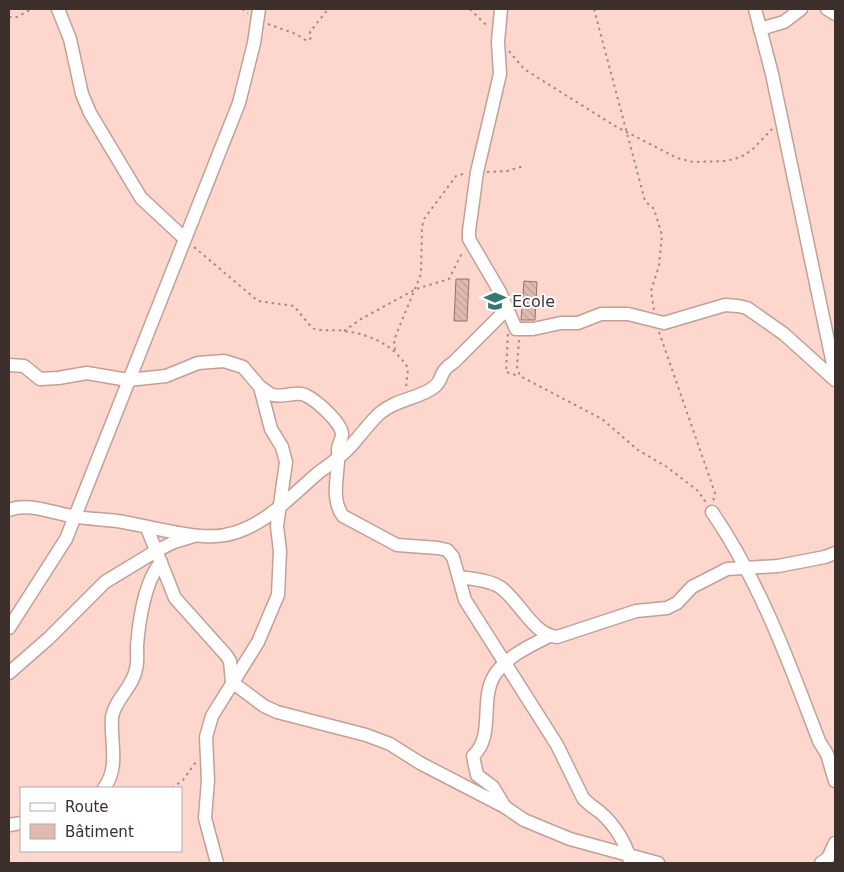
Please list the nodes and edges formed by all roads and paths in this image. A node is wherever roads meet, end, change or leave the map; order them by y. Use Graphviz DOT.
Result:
graph roads {
  1 [pos="32,9"];
  2 [pos="58,9"];
  3 [pos="242,9"];
  4 [pos="328,9"];
  5 [pos="470,9"];
  6 [pos="501,9"];
  7 [pos="594,9"];
  8 [pos="755,9"];
  9 [pos="801,9"];
  10 [pos="827,9"];
  11 [pos="259,14"];
  12 [pos="835,14"];
  13 [pos="9,17"];
  14 [pos="760,29"];
  15 [pos="498,38"];
  16 [pos="780,119"];
  17 [pos="626,132"];
  18 [pos="524,166"];
  19 [pos="477,172"];
  20 [pos="184,238"];
  21 [pos="464,248"];
  22 [pos="416,289"];
  23 [pos="508,308"];
  24 [pos="655,321"];
  25 [pos="517,329"];
  26 [pos="344,331"];
  27 [pos="394,350"];
  28 [pos="9,365"];
  29 [pos="835,374"];
  30 [pos="520,376"];
  31 [pos="128,380"];
  32 [pos="835,380"];
  33 [pos="260,388"];
  34 [pos="402,399"];
  35 [pos="340,456"];
  36 [pos="279,508"];
  37 [pos="9,510"];
  38 [pos="712,512"];
  39 [pos="75,517"];
  40 [pos="147,528"];
  41 [pos="202,534"];
  42 [pos="835,553"];
  43 [pos="159,556"];
  44 [pos="746,568"];
  45 [pos="459,577"];
  46 [pos="9,628"];
  47 [pos="549,636"];
  48 [pos="504,662"];
  49 [pos="9,673"];
  50 [pos="232,682"];
  51 [pos="200,754"];
  52 [pos="835,781"];
  53 [pos="105,787"];
  54 [pos="173,787"];
  55 [pos="505,807"];
  56 [pos="835,843"];
  57 [pos="630,860"];
  58 [pos="217,863"];
  59 [pos="658,863"];
  60 [pos="821,863"];
  1 -- 13 [label="path"];
  2 -- 20 [label="street"];
  3 -- 11 [label="path"];
  4 -- 11 [label="path"];
  5 -- 15 [label="path"];
  6 -- 15 [label="street"];
  7 -- 17 [label="path"];
  8 -- 14 [label="street"];
  9 -- 14 [label="street"];
  10 -- 12 [label="street"];
  11 -- 20 [label="street"];
  14 -- 16 [label="street"];
  15 -- 17 [label="path"];
  15 -- 19 [label="street"];
  16 -- 17 [label="path"];
  16 -- 29 [label="street"];
  17 -- 24 [label="path"];
  18 -- 19 [label="path"];
  19 -- 22 [label="path"];
  19 -- 23 [label="street"];
  20 -- 26 [label="path"];
  20 -- 31 [label="street"];
  21 -- 22 [label="path"];
  22 -- 26 [label="path"];
  22 -- 27 [label="path"];
  23 -- 25 [label="street"];
  23 -- 34 [label="street"];
  24 -- 25 [label="street"];
  24 -- 32 [label="street"];
  24 -- 38 [label="path"];
  25 -- 30 [label="path"];
  25 -- 30 [label="path"];
  26 -- 27 [label="path"];
  27 -- 34 [label="path"];
  28 -- 31 [label="street"];
  30 -- 38 [label="path"];
  31 -- 33 [label="street"];
  31 -- 39 [label="street"];
  33 -- 35 [label="street"];
  33 -- 36 [label="street"];
  34 -- 35 [label="street"];
  35 -- 36 [label="street"];
  35 -- 45 [label="street"];
  36 -- 41 [label="street"];
  36 -- 50 [label="street"];
  37 -- 39 [label="street"];
  38 -- 44 [label="street"];
  39 -- 40 [label="street"];
  39 -- 46 [label="street"];
  40 -- 41 [label="street"];
  40 -- 43 [label="street"];
  41 -- 43 [label="street"];
  42 -- 44 [label="street"];
  43 -- 49 [label="street"];
  43 -- 50 [label="street"];
  43 -- 53 [label="street"];
  44 -- 47 [label="street"];
  44 -- 52 [label="street"];
  45 -- 47 [label="street"];
  45 -- 48 [label="street"];
  47 -- 48 [label="street"];
  48 -- 55 [label="street"];
  48 -- 57 [label="street"];
  50 -- 55 [label="street"];
  50 -- 58 [label="street"];
  51 -- 54 [label="path"];
  55 -- 57 [label="street"];
  56 -- 60 [label="street"];
  57 -- 59 [label="street"];
}
